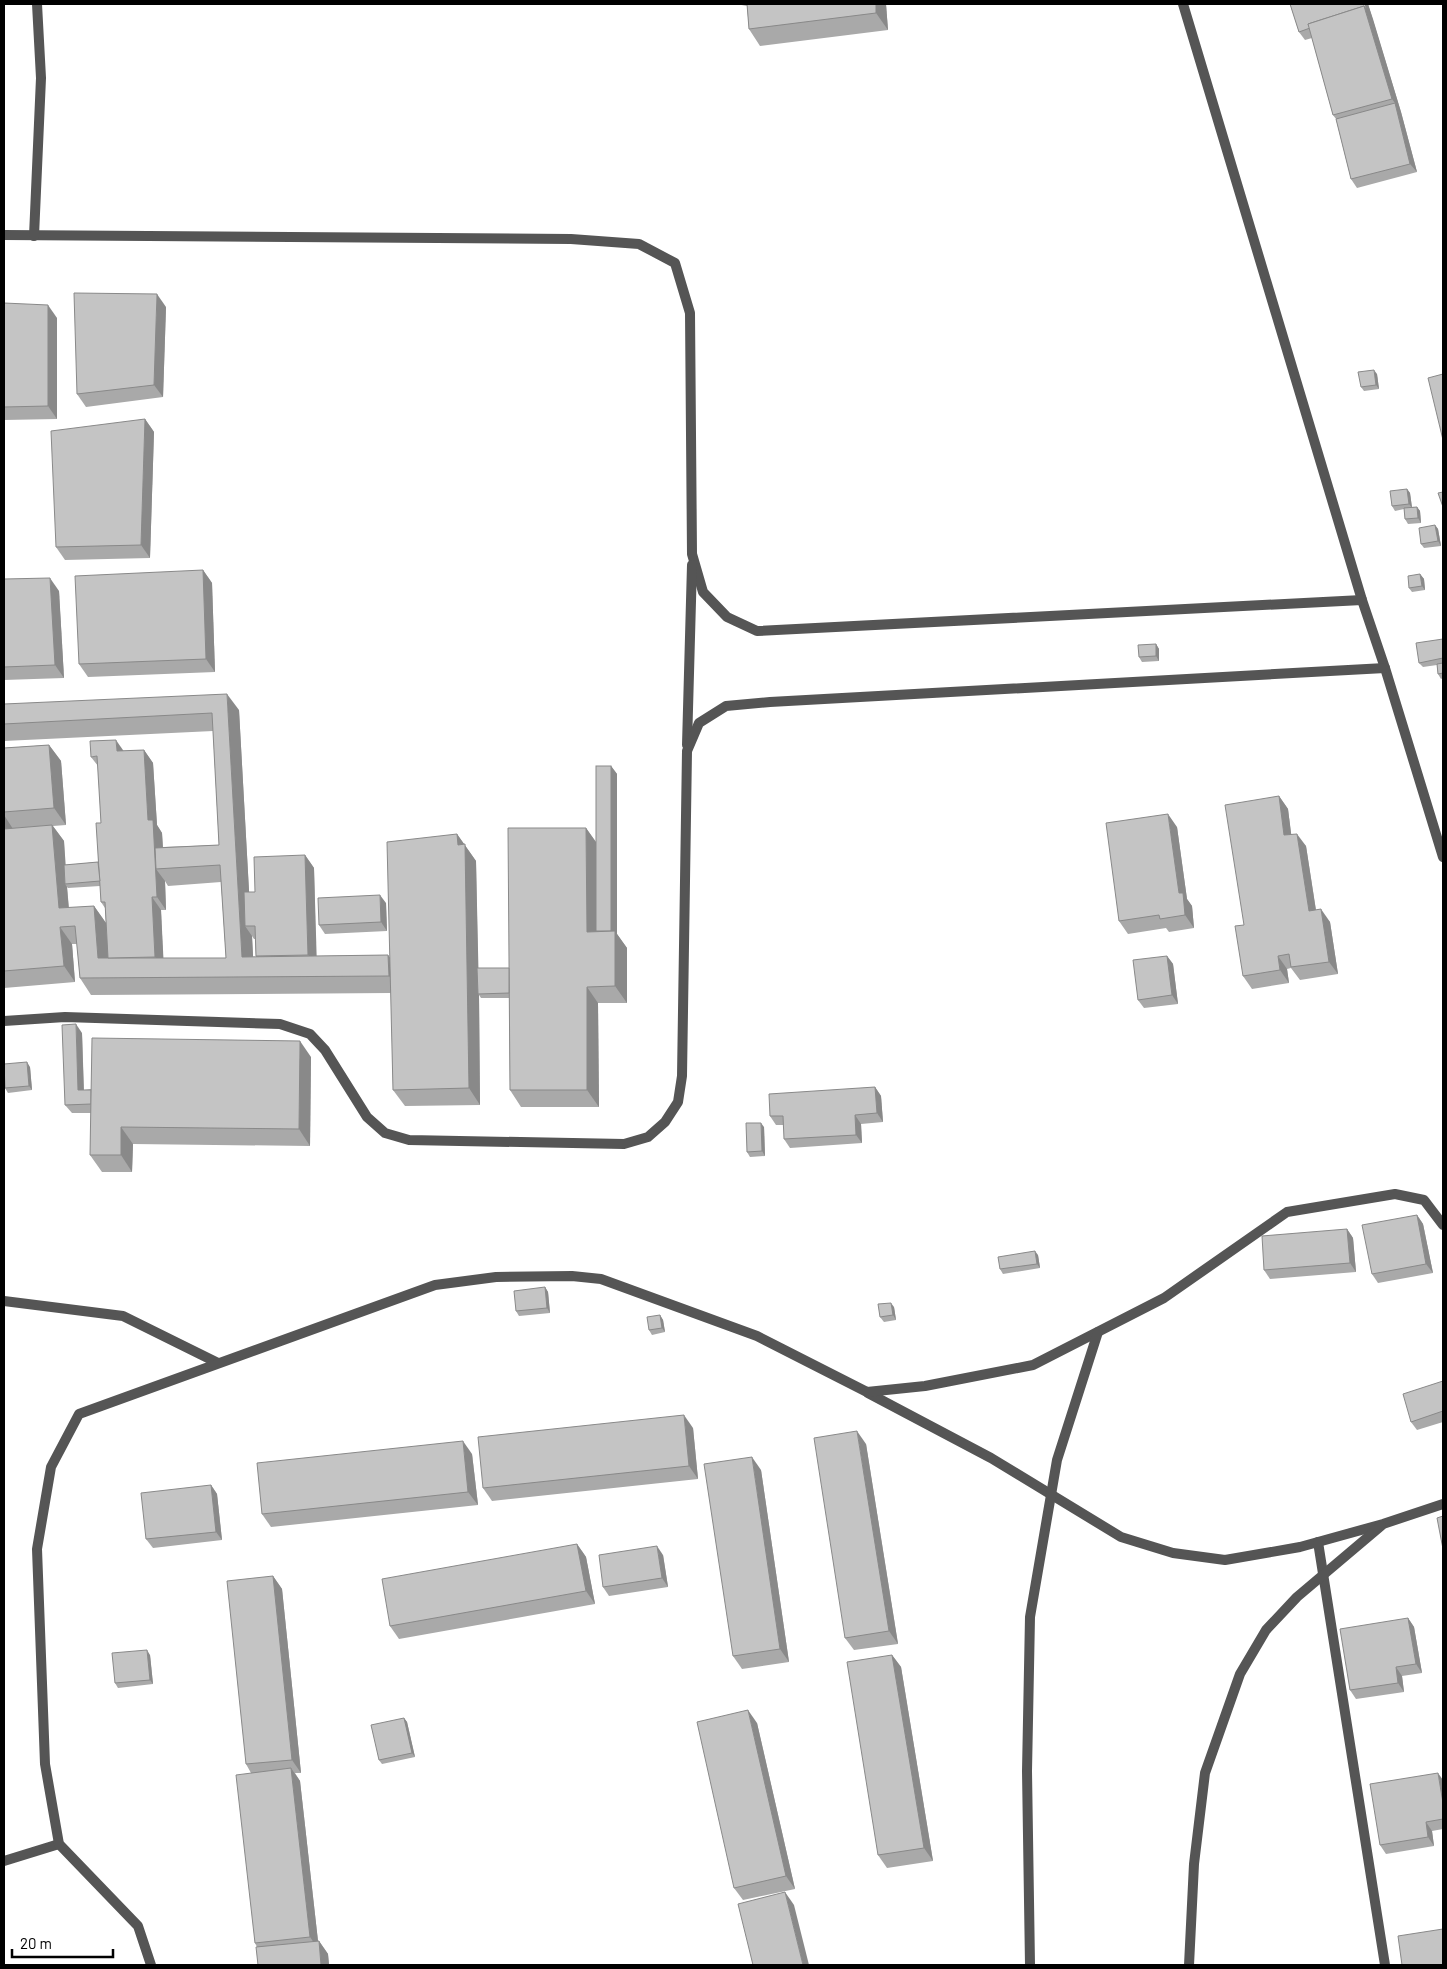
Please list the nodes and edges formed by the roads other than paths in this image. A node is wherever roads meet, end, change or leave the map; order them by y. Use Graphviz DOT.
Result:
graph roads {
  1 [pos="36,4"];
  2 [pos="1183,4"];
  3 [pos="4,236"];
  4 [pos="34,236"];
  5 [pos="692,554"];
  6 [pos="1362,600"];
  7 [pos="1385,668"];
  8 [pos="687,752"];
  9 [pos="1443,857"];
  10 [pos="4,1021"];
  11 [pos="1443,1225"];
  12 [pos="4,1300"];
  13 [pos="1098,1332"];
  14 [pos="218,1363"];
  15 [pos="867,1392"];
  16 [pos="1052,1494"];
  17 [pos="1443,1504"];
  18 [pos="1383,1524"];
  19 [pos="1318,1542"];
  20 [pos="1323,1574"];
  21 [pos="59,1844"];
  22 [pos="4,1861"];
  23 [pos="151,1965"];
  24 [pos="1030,1965"];
  25 [pos="1189,1965"];
  26 [pos="1386,1965"];
  1 -- 4 [label="street"];
  2 -- 6 [label="street"];
  3 -- 4 [label="street"];
  4 -- 5 [label="street"];
  5 -- 6 [label="street"];
  5 -- 8 [label="street"];
  6 -- 7 [label="street"];
  7 -- 8 [label="street"];
  7 -- 9 [label="street"];
  8 -- 10 [label="street"];
  11 -- 13 [label="street"];
  12 -- 14 [label="street"];
  13 -- 15 [label="street"];
  13 -- 16 [label="street"];
  14 -- 15 [label="street"];
  14 -- 21 [label="street"];
  15 -- 16 [label="street"];
  16 -- 19 [label="street"];
  16 -- 24 [label="street"];
  17 -- 18 [label="street"];
  18 -- 19 [label="street"];
  18 -- 20 [label="street"];
  19 -- 20 [label="street"];
  20 -- 25 [label="street"];
  20 -- 26 [label="street"];
  21 -- 22 [label="street"];
  21 -- 23 [label="street"];
}
